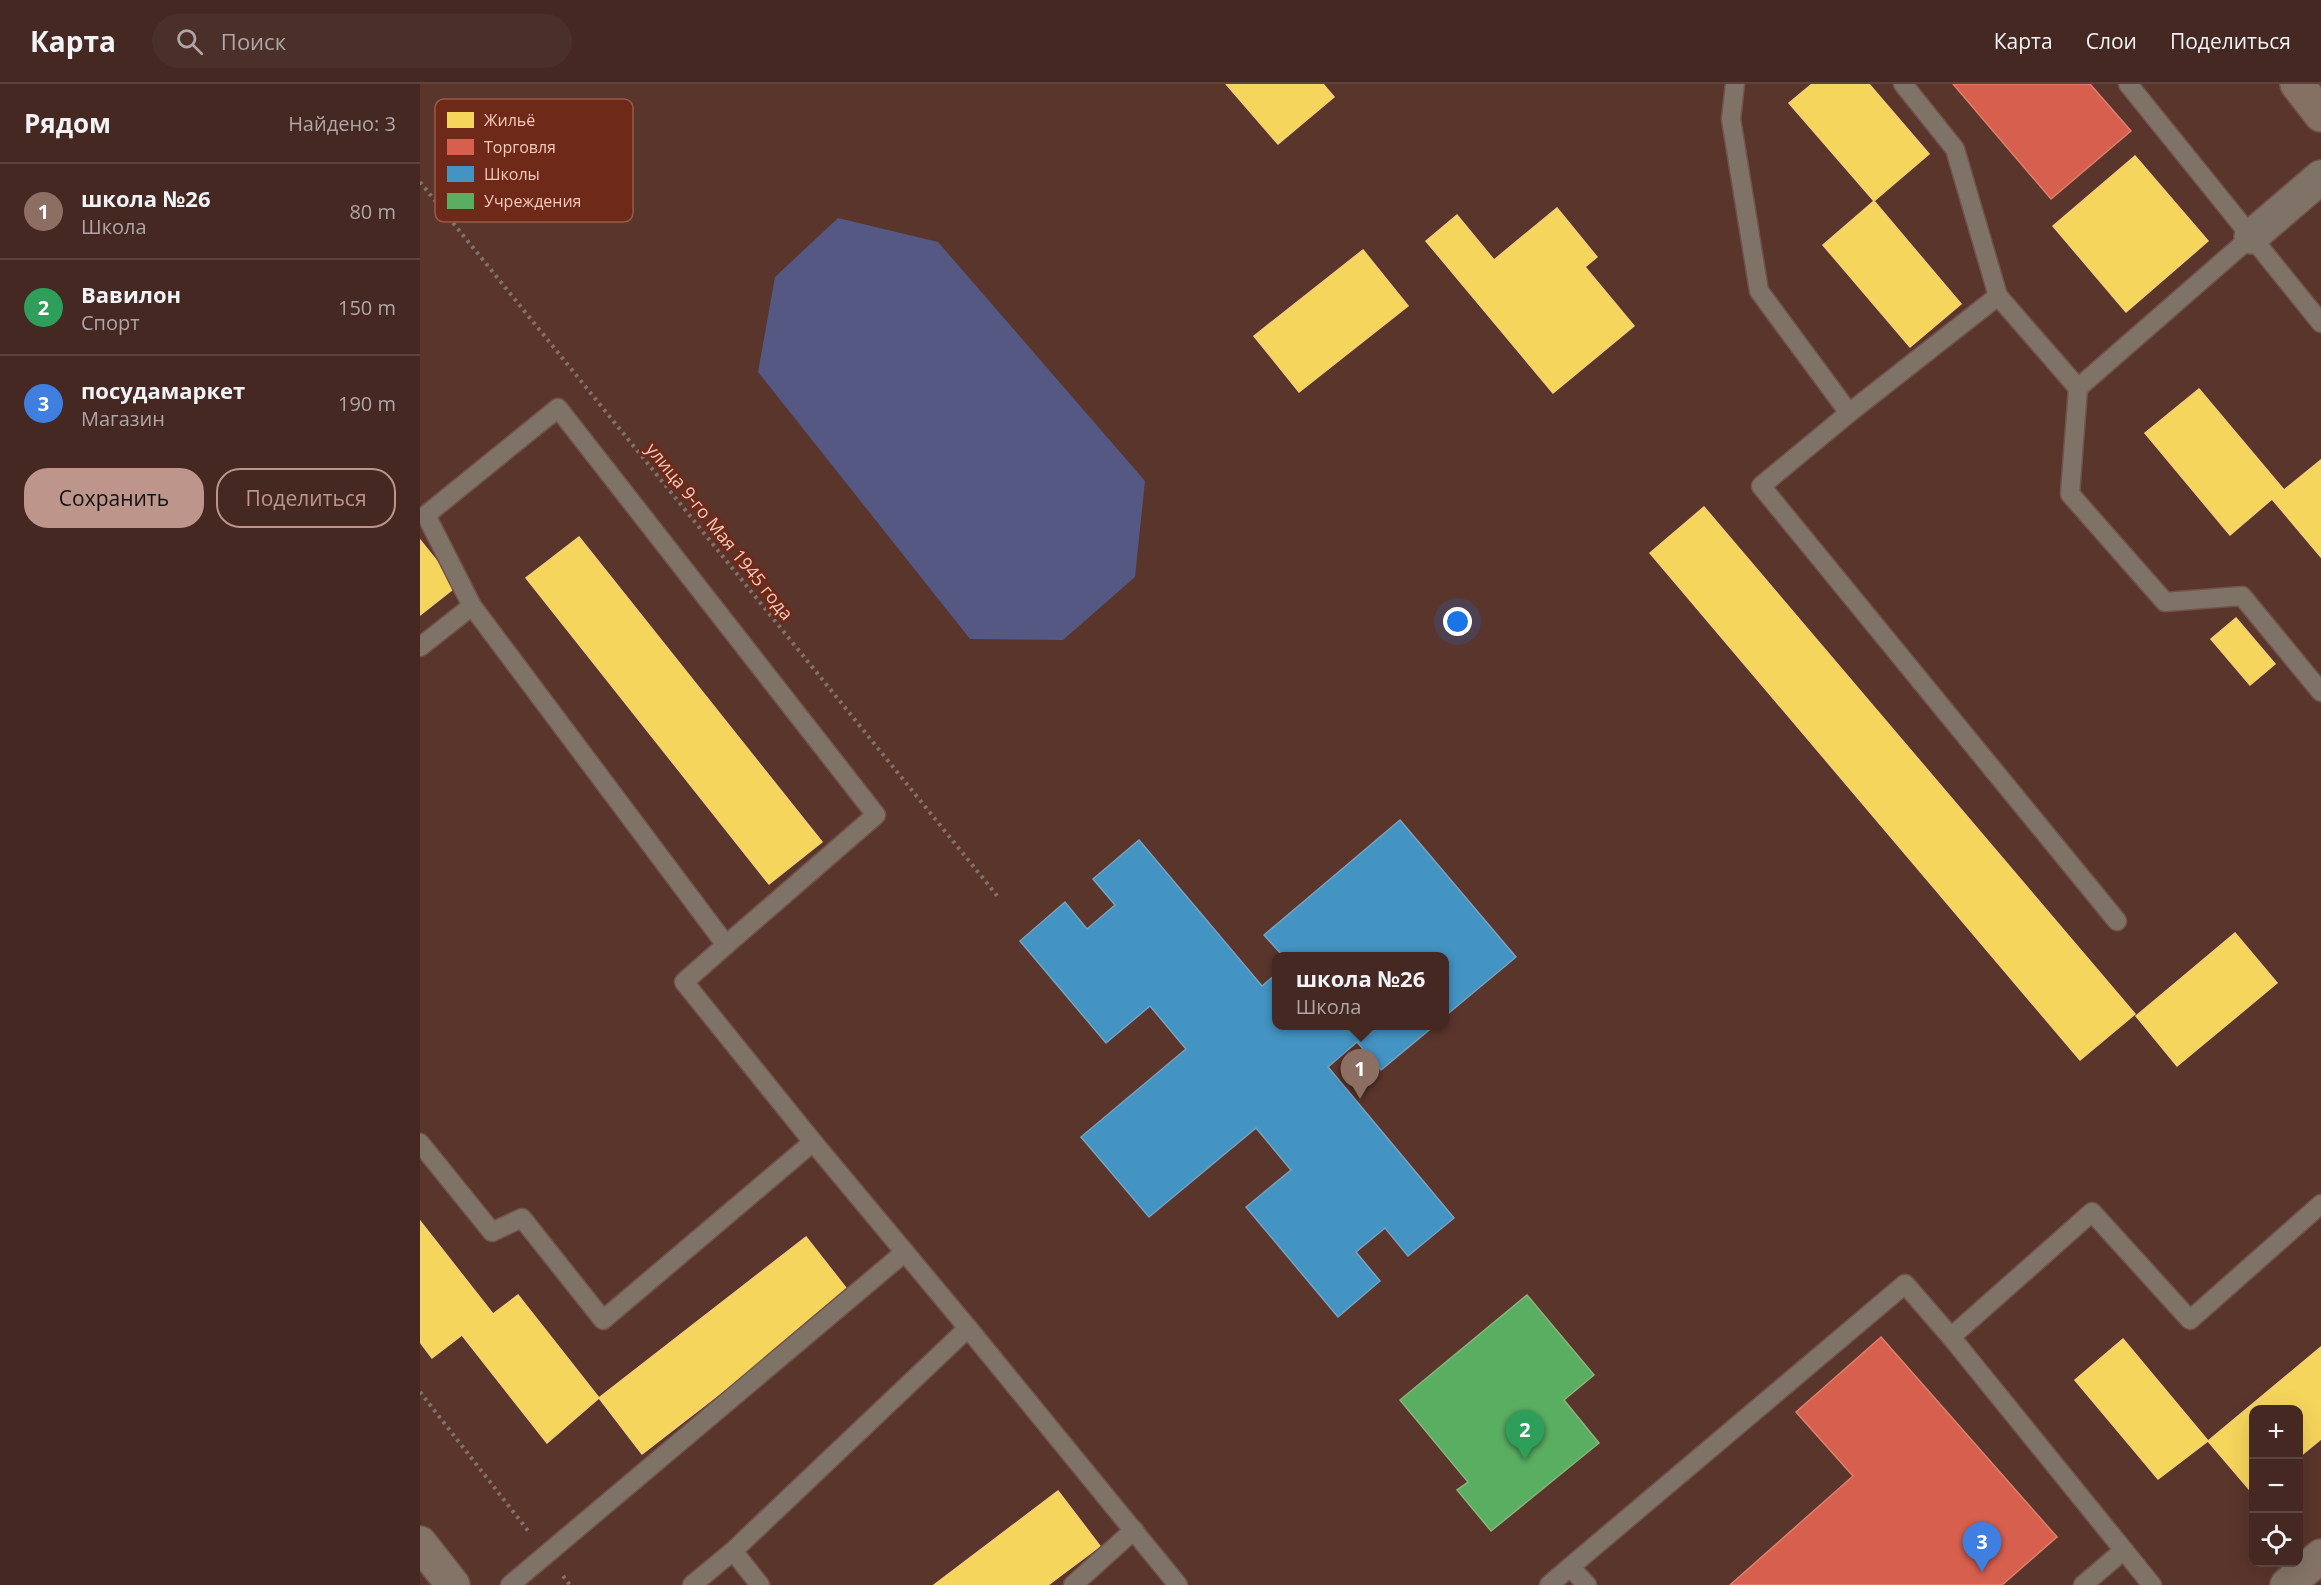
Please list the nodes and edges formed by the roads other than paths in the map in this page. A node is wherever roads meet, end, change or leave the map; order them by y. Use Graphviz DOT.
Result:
graph roads {
  1 [pos="1735,84"];
  2 [pos="1903,84"];
  3 [pos="2128,84"];
  4 [pos="2297,84"];
  5 [pos="2321,115"];
  6 [pos="2321,177"];
  7 [pos="2252,237"];
  8 [pos="1998,296"];
  9 [pos="2321,323"];
  10 [pos="2078,388"];
  11 [pos="1850,413"];
  12 [pos="472,606"];
  13 [pos="420,647"];
  14 [pos="2321,692"];
  15 [pos="2117,921"];
  16 [pos="726,945"];
  17 [pos="813,1142"];
  18 [pos="420,1143"];
  19 [pos="2321,1204"];
  20 [pos="905,1252"];
  21 [pos="968,1328"];
  22 [pos="1951,1337"];
  23 [pos="1134,1530"];
  24 [pos="420,1543"];
  25 [pos="2124,1550"];
  26 [pos="733,1551"];
  27 [pos="2321,1556"];
  28 [pos="1570,1567"];
  29 [pos="2291,1584"];
  30 [pos="453,1585"];
  31 [pos="510,1585"];
  32 [pos="692,1585"];
  33 [pos="760,1585"];
  34 [pos="1073,1585"];
  35 [pos="1178,1585"];
  36 [pos="1549,1585"];
  37 [pos="1587,1585"];
  38 [pos="2083,1585"];
  39 [pos="2152,1585"];
  1 -- 11 [label="lane"];
  2 -- 8 [label="lane"];
  3 -- 7 [label="lane"];
  4 -- 5 [label="main road"];
  6 -- 7 [label="street"];
  7 -- 9 [label="lane"];
  7 -- 10 [label="lane"];
  8 -- 10 [label="lane"];
  8 -- 11 [label="lane"];
  10 -- 14 [label="lane"];
  11 -- 15 [label="lane"];
  12 -- 13 [label="lane"];
  12 -- 16 [label="lane"];
  12 -- 16 [label="lane"];
  16 -- 17 [label="lane"];
  17 -- 18 [label="lane"];
  17 -- 20 [label="lane"];
  19 -- 22 [label="lane"];
  20 -- 21 [label="lane"];
  20 -- 31 [label="lane"];
  21 -- 23 [label="lane"];
  21 -- 26 [label="lane"];
  22 -- 25 [label="lane"];
  22 -- 28 [label="lane"];
  23 -- 34 [label="lane"];
  23 -- 35 [label="lane"];
  24 -- 30 [label="main road"];
  25 -- 38 [label="lane"];
  25 -- 39 [label="lane"];
  26 -- 32 [label="lane"];
  26 -- 33 [label="lane"];
  27 -- 29 [label="main road"];
  28 -- 36 [label="lane"];
  28 -- 37 [label="lane"];
}
